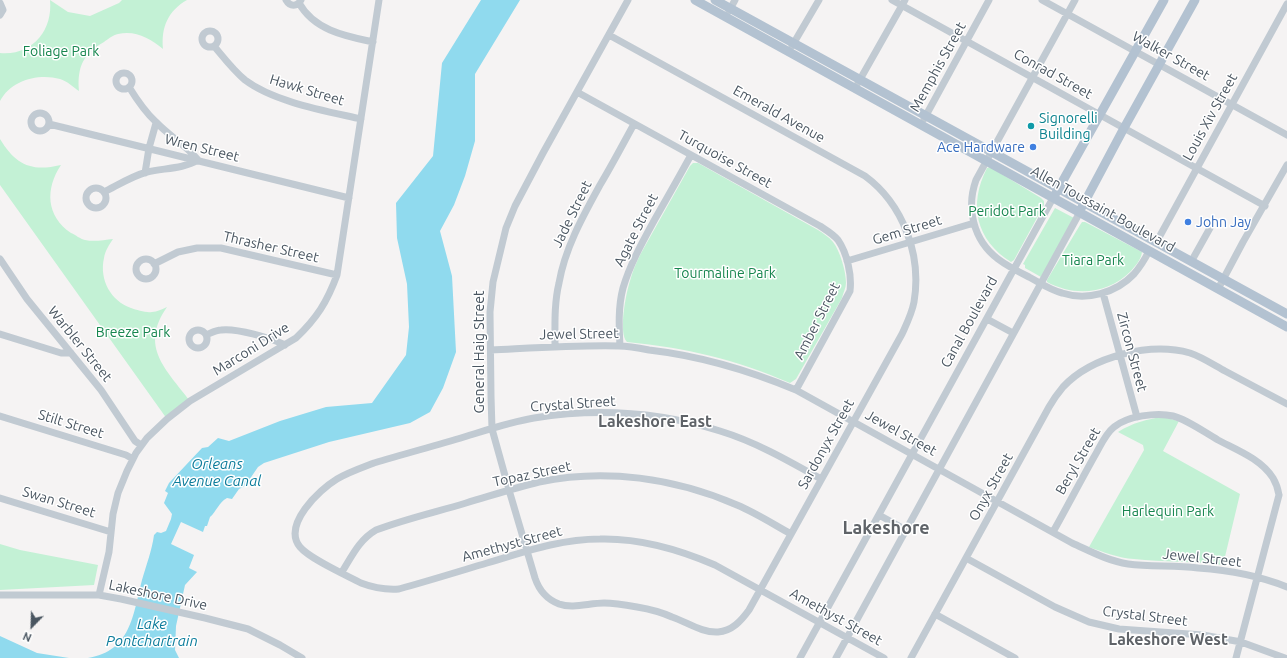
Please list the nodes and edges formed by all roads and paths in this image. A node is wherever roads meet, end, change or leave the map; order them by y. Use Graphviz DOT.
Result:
graph roads {
  1 [pos="286,0"];
  2 [pos="379,0"];
  3 [pos="628,0"];
  4 [pos="695,0"];
  5 [pos="735,0"];
  6 [pos="819,0"];
  7 [pos="892,0"];
  8 [pos="989,0"];
  9 [pos="1042,0"];
  10 [pos="1075,0"];
  11 [pos="1164,0"];
  12 [pos="1195,0"];
  13 [pos="300,2"];
  14 [pos="0,3"];
  15 [pos="904,3"];
  16 [pos="718,4"];
  17 [pos="1287,4"];
  18 [pos="728,13"];
  19 [pos="1067,14"];
  20 [pos="0,15"];
  21 [pos="609,35"];
  22 [pos="967,41"];
  23 [pos="373,42"];
  24 [pos="794,43"];
  25 [pos="214,46"];
  26 [pos="789,51"];
  27 [pos="1135,51"];
  28 [pos="1160,65"];
  29 [pos="1033,77"];
  30 [pos="860,80"];
  31 [pos="129,87"];
  32 [pos="855,88"];
  33 [pos="577,92"];
  34 [pos="1232,104"];
  35 [pos="1100,115"];
  36 [pos="926,116"];
  37 [pos="361,119"];
  38 [pos="156,123"];
  39 [pos="49,124"];
  40 [pos="634,124"];
  41 [pos="921,125"];
  42 [pos="1124,128"];
  43 [pos="957,134"];
  44 [pos="1287,135"];
  45 [pos="952,143"];
  46 [pos="149,148"];
  47 [pos="992,152"];
  48 [pos="691,155"];
  49 [pos="198,160"];
  50 [pos="986,161"];
  51 [pos="1287,165"];
  52 [pos="1197,168"];
  53 [pos="145,172"];
  54 [pos="1031,173"];
  55 [pos="1026,183"];
  56 [pos="1058,188"];
  57 [pos="104,192"];
  58 [pos="349,198"];
  59 [pos="1053,198"];
  60 [pos="1085,203"];
  61 [pos="1265,206"];
  62 [pos="1080,212"];
  63 [pos="974,223"];
  64 [pos="1123,224"];
  65 [pos="1210,228"];
  66 [pos="1118,234"];
  67 [pos="910,242"];
  68 [pos="1156,243"];
  69 [pos="1149,251"];
  70 [pos="0,259"];
  71 [pos="847,261"];
  72 [pos="154,264"];
  73 [pos="1195,264"];
  74 [pos="1014,269"];
  75 [pos="336,275"];
  76 [pos="1194,276"];
  77 [pos="1223,280"];
  78 [pos="1040,283"];
  79 [pos="1218,289"];
  80 [pos="1103,293"];
  81 [pos="1287,314"];
  82 [pos="987,319"];
  83 [pos="1287,327"];
  84 [pos="1013,333"];
  85 [pos="0,334"];
  86 [pos="206,335"];
  87 [pos="285,345"];
  88 [pos="620,346"];
  89 [pos="555,347"];
  90 [pos="491,350"];
  91 [pos="71,353"];
  92 [pos="1120,355"];
  93 [pos="796,390"];
  94 [pos="1287,404"];
  95 [pos="0,416"];
  96 [pos="1137,417"];
  97 [pos="853,422"];
  98 [pos="492,428"];
  99 [pos="141,445"];
  100 [pos="912,454"];
  101 [pos="133,459"];
  102 [pos="939,469"];
  103 [pos="822,478"];
  104 [pos="509,490"];
  105 [pos="1287,493"];
  106 [pos="1279,495"];
  107 [pos="0,498"];
  108 [pos="998,501"];
  109 [pos="879,515"];
  110 [pos="906,530"];
  111 [pos="110,532"];
  112 [pos="1053,532"];
  113 [pos="791,534"];
  114 [pos="527,550"];
  115 [pos="966,558"];
  116 [pos="342,572"];
  117 [pos="1258,578"];
  118 [pos="1287,587"];
  119 [pos="760,589"];
  120 [pos="0,595"];
  121 [pos="100,596"];
  122 [pos="935,614"];
  123 [pos="819,622"];
  124 [pos="711,632"];
  125 [pos="847,638"];
  126 [pos="1241,642"];
  127 [pos="302,658"];
  128 [pos="800,658"];
  129 [pos="836,658"];
  130 [pos="884,658"];
  131 [pos="911,658"];
  132 [pos="1014,658"];
  133 [pos="1236,658"];
  134 [pos="1285,658"];
  1 -- 13 [label="street"];
  2 -- 23 [label="street, Marconi Drive"];
  3 -- 21 [label="street, General Haig Street"];
  4 -- 16 [label="main road, Allen Toussaint Boulevard"];
  5 -- 18 [label="street"];
  6 -- 24 [label="street"];
  7 -- 15 [label="street, Conrad Street"];
  8 -- 22 [label="street, Memphis Street"];
  9 -- 19 [label="street, Walker Street"];
  10 -- 19 [label="street"];
  11 -- 27 [label="main road, Canal Boulevard"];
  12 -- 28 [label="main road"];
  13 -- 23 [label="street"];
  14 -- 20 [label="street"];
  15 -- 22 [label="street, Conrad Street"];
  15 -- 30 [label="street"];
  16 -- 18 [label="main road, Allen Toussaint Boulevard"];
  17 -- 34 [label="street, Louis Xiv Street"];
  18 -- 24 [label="main road, Allen Toussaint Boulevard"];
  18 -- 26 [label="main road, Allen Toussaint Boulevard"];
  19 -- 27 [label="street, Walker Street"];
  19 -- 29 [label="street"];
  21 -- 33 [label="street, General Haig Street"];
  21 -- 67 [label="street, Emerald Avenue"];
  22 -- 29 [label="street, Conrad Street"];
  22 -- 36 [label="street, Memphis Street"];
  23 -- 37 [label="street, Marconi Drive"];
  24 -- 26 [label="street"];
  24 -- 30 [label="main road, Allen Toussaint Boulevard"];
  25 -- 37 [label="street, Hawk Street"];
  26 -- 32 [label="main road, Allen Toussaint Boulevard"];
  27 -- 28 [label="street, Walker Street"];
  27 -- 35 [label="main road, Canal Boulevard"];
  28 -- 34 [label="street, Walker Street"];
  28 -- 42 [label="main road"];
  29 -- 35 [label="street, Conrad Street"];
  29 -- 47 [label="street"];
  30 -- 32 [label="street"];
  30 -- 36 [label="main road, Allen Toussaint Boulevard"];
  31 -- 38 [label="street"];
  32 -- 41 [label="main road, Allen Toussaint Boulevard"];
  33 -- 40 [label="street, Turquoise Street"];
  33 -- 90 [label="street, General Haig Street"];
  34 -- 44 [label="street, Walker Street"];
  34 -- 52 [label="street, Louis Xiv Street"];
  35 -- 42 [label="street, Conrad Street"];
  35 -- 56 [label="main road, Canal Boulevard"];
  36 -- 41 [label="street, Memphis Street"];
  36 -- 43 [label="main road, Allen Toussaint Boulevard"];
  37 -- 58 [label="street, Marconi Drive"];
  38 -- 46 [label="street"];
  38 -- 49 [label="street"];
  39 -- 46 [label="street, Wren Street"];
  40 -- 48 [label="street, Turquoise Street"];
  40 -- 89 [label="street, Jade Street"];
  41 -- 45 [label="main road, Allen Toussaint Boulevard"];
  42 -- 52 [label="street, Conrad Street"];
  42 -- 60 [label="main road"];
  43 -- 45 [label="main road"];
  43 -- 47 [label="main road, Allen Toussaint Boulevard"];
  45 -- 50 [label="main road, Allen Toussaint Boulevard"];
  46 -- 49 [label="street, Wren Street"];
  46 -- 53 [label="street"];
  47 -- 50 [label="street"];
  47 -- 54 [label="main road, Allen Toussaint Boulevard"];
  48 -- 71 [label="street, Turquoise Street"];
  48 -- 88 [label="street, Agate Street"];
  49 -- 53 [label="street"];
  49 -- 58 [label="street, Wren Street"];
  50 -- 55 [label="main road, Allen Toussaint Boulevard"];
  50 -- 63 [label="street"];
  51 -- 61 [label="street"];
  52 -- 61 [label="street, Conrad Street"];
  52 -- 68 [label="street, Louis Xiv Street"];
  53 -- 57 [label="street"];
  54 -- 55 [label="main road"];
  54 -- 56 [label="main road, Allen Toussaint Boulevard"];
  55 -- 59 [label="main road, Allen Toussaint Boulevard"];
  56 -- 59 [label="main road, Canal Boulevard"];
  56 -- 60 [label="main road, Allen Toussaint Boulevard"];
  58 -- 75 [label="street, Marconi Drive"];
  59 -- 62 [label="main road, Allen Toussaint Boulevard"];
  59 -- 74 [label="street, Canal Boulevard"];
  60 -- 62 [label="main road"];
  60 -- 64 [label="main road, Allen Toussaint Boulevard"];
  61 -- 77 [label="street"];
  62 -- 66 [label="main road, Allen Toussaint Boulevard"];
  62 -- 78 [label="street"];
  63 -- 67 [label="street, Gem Street"];
  63 -- 74 [label="street"];
  64 -- 66 [label="main road"];
  64 -- 68 [label="main road, Allen Toussaint Boulevard"];
  65 -- 73 [label="street"];
  66 -- 69 [label="main road, Allen Toussaint Boulevard"];
  67 -- 71 [label="street, Gem Street"];
  67 -- 97 [label="street, Sardonyx Street"];
  68 -- 73 [label="main road, Allen Toussaint Boulevard"];
  69 -- 76 [label="main road, Allen Toussaint Boulevard"];
  69 -- 80 [label="street"];
  70 -- 91 [label="street, Warbler Street"];
  71 -- 93 [label="street, Amber Street"];
  72 -- 75 [label="street, Thrasher Street"];
  73 -- 76 [label="main road"];
  73 -- 77 [label="main road, Allen Toussaint Boulevard"];
  74 -- 78 [label="street"];
  74 -- 82 [label="street, Canal Boulevard"];
  75 -- 87 [label="street, Marconi Drive"];
  76 -- 79 [label="main road, Allen Toussaint Boulevard"];
  77 -- 79 [label="street"];
  77 -- 81 [label="main road, Allen Toussaint Boulevard"];
  78 -- 80 [label="street"];
  78 -- 84 [label="street"];
  79 -- 83 [label="main road, Allen Toussaint Boulevard"];
  80 -- 92 [label="street, Zircon Street"];
  82 -- 84 [label="street"];
  82 -- 100 [label="street, Canal Boulevard"];
  84 -- 102 [label="street"];
  85 -- 91 [label="street"];
  86 -- 87 [label="street"];
  87 -- 99 [label="street, Marconi Drive"];
  88 -- 89 [label="street, Jewel Street"];
  88 -- 93 [label="street, Jewel Street"];
  89 -- 90 [label="street, Jewel Street"];
  90 -- 98 [label="street, General Haig Street"];
  91 -- 99 [label="street, Warbler Street"];
  92 -- 94 [label="street"];
  92 -- 96 [label="street, Zircon Street"];
  92 -- 108 [label="street, Onyx Street"];
  93 -- 97 [label="street, Jewel Street"];
  95 -- 101 [label="street, Stilt Street"];
  96 -- 106 [label="street"];
  96 -- 112 [label="street, Beryl Street"];
  97 -- 100 [label="street, Jewel Street"];
  97 -- 103 [label="street, Sardonyx Street"];
  98 -- 103 [label="street, Crystal Street"];
  98 -- 104 [label="street, General Haig Street"];
  98 -- 116 [label="street, Crystal Street"];
  99 -- 101 [label="street, Marconi Drive"];
  100 -- 102 [label="street, Jewel Street"];
  100 -- 109 [label="street, Canal Boulevard"];
  101 -- 111 [label="street, Marconi Drive"];
  102 -- 108 [label="street, Jewel Street"];
  102 -- 110 [label="street"];
  103 -- 113 [label="street, Sardonyx Street"];
  104 -- 113 [label="street, Topaz Street"];
  104 -- 114 [label="street, General Haig Street"];
  104 -- 116 [label="street, Topaz Street"];
  105 -- 106 [label="street"];
  106 -- 117 [label="street"];
  107 -- 111 [label="street, Swan Street"];
  108 -- 112 [label="street, Jewel Street"];
  108 -- 115 [label="street, Onyx Street"];
  109 -- 110 [label="street"];
  109 -- 123 [label="street, Canal Boulevard"];
  110 -- 125 [label="street"];
  111 -- 121 [label="street, Marconi Drive"];
  112 -- 117 [label="street, Jewel Street"];
  113 -- 119 [label="street, Sardonyx Street"];
  114 -- 116 [label="street, Amethyst Street"];
  114 -- 119 [label="street, Amethyst Street"];
  114 -- 124 [label="street, General Haig Street"];
  115 -- 122 [label="street, Onyx Street"];
  115 -- 126 [label="street, Crystal Street"];
  117 -- 118 [label="street, Jewel Street"];
  117 -- 126 [label="street"];
  119 -- 123 [label="street, Amethyst Street"];
  119 -- 124 [label="street, Sardonyx Street"];
  120 -- 121 [label="street, Lakeshore Drive"];
  121 -- 127 [label="street, Lakeshore Drive"];
  122 -- 131 [label="street, Onyx Street"];
  122 -- 132 [label="street"];
  123 -- 125 [label="street, Amethyst Street"];
  123 -- 128 [label="street, Canal Boulevard"];
  125 -- 129 [label="street"];
  125 -- 130 [label="street, Amethyst Street"];
  126 -- 133 [label="street"];
  126 -- 134 [label="street, Crystal Street"];
}
